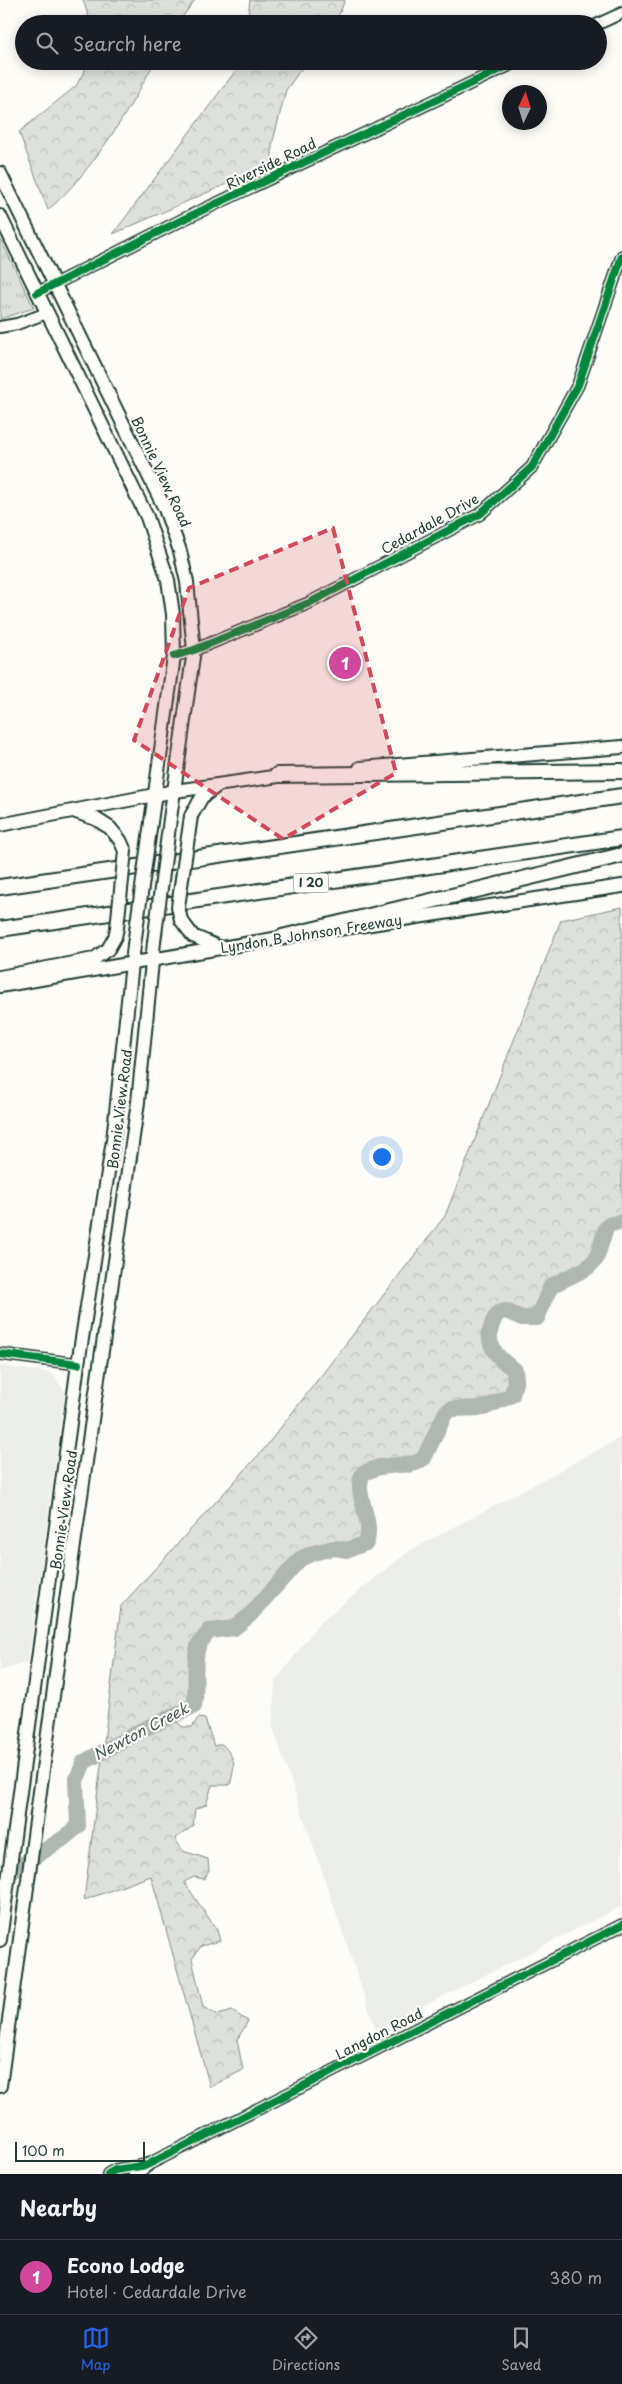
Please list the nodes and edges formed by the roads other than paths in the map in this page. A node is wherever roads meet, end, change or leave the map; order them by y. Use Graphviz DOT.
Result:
graph roads {
  1 [pos="622,13"];
  2 [pos="607,20"];
  3 [pos="499,70"];
  4 [pos="0,173"];
  5 [pos="0,216"];
  6 [pos="622,256"];
  7 [pos="53,285"];
  8 [pos="37,293"];
  9 [pos="47,313"];
  10 [pos="0,327"];
  11 [pos="166,510"];
  12 [pos="144,511"];
  13 [pos="194,650"];
  14 [pos="174,656"];
  15 [pos="622,747"];
  16 [pos="622,771"];
  17 [pos="277,775"];
  18 [pos="220,784"];
  19 [pos="175,791"];
  20 [pos="155,795"];
  21 [pos="622,796"];
  22 [pos="73,812"];
  23 [pos="0,825"];
  24 [pos="622,838"];
  25 [pos="622,855"];
  26 [pos="0,886"];
  27 [pos="622,886"];
  28 [pos="0,928"];
  29 [pos="282,937"];
  30 [pos="221,948"];
  31 [pos="152,961"];
  32 [pos="131,964"];
  33 [pos="0,977"];
  34 [pos="0,986"];
  35 [pos="118,1100"];
  36 [pos="138,1102"];
  37 [pos="0,1354"];
  38 [pos="78,1364"];
  39 [pos="100,1366"];
  40 [pos="622,1925"];
  41 [pos="0,1940"];
  42 [pos="0,2086"];
  43 [pos="147,2165"];
  44 [pos="108,2174"];
  45 [pos="135,2174"];
  1 -- 2 [label="street"];
  3 -- 7 [label="street, Riverside Road"];
  4 -- 7 [label="main road, Bonnie View Road"];
  5 -- 8 [label="main road, Bonnie View Road"];
  6 -- 13 [label="street, Cedardale Drive"];
  7 -- 8 [label="street, Riverside Road"];
  7 -- 11 [label="main road, Bonnie View Road"];
  8 -- 9 [label="main road, Bonnie View Road"];
  9 -- 10 [label="street"];
  9 -- 12 [label="main road, Bonnie View Road"];
  11 -- 12 [label="main road"];
  11 -- 13 [label="main road, Bonnie View Road"];
  12 -- 14 [label="main road, Bonnie View Road"];
  13 -- 14 [label="street, Cedardale Drive"];
  13 -- 19 [label="main road, Bonnie View Road"];
  14 -- 20 [label="main road, Bonnie View Road"];
  15 -- 17 [label="main road"];
  16 -- 17 [label="highway"];
  17 -- 18 [label="main road"];
  18 -- 19 [label="main road"];
  18 -- 30 [label="main road, bridge"];
  19 -- 20 [label="main road"];
  19 -- 31 [label="main road, Bonnie View Road, bridge"];
  20 -- 22 [label="main road"];
  20 -- 32 [label="main road, Bonnie View Road, bridge"];
  21 -- 26 [label="highway"];
  22 -- 23 [label="main road"];
  22 -- 33 [label="main road, bridge"];
  24 -- 28 [label="highway, I 20"];
  25 -- 29 [label="highway"];
  27 -- 29 [label="main road, Lyndon B Johnson Freeway"];
  29 -- 30 [label="main road, Lyndon B Johnson Freeway"];
  30 -- 31 [label="main road, Lyndon B Johnson Freeway"];
  31 -- 32 [label="main road, Lyndon B Johnson Freeway"];
  31 -- 36 [label="main road, Bonnie View Road"];
  32 -- 34 [label="main road, Lyndon B Johnson Freeway"];
  32 -- 35 [label="main road, Bonnie View Road"];
  35 -- 36 [label="main road"];
  35 -- 38 [label="main road, Bonnie View Road"];
  36 -- 39 [label="main road, Bonnie View Road"];
  37 -- 38 [label="street"];
  38 -- 39 [label="main road"];
  38 -- 41 [label="main road, Bonnie View Road"];
  39 -- 42 [label="main road, Bonnie View Road"];
  40 -- 43 [label="street, Langdon Road"];
  43 -- 44 [label="street, Langdon Road"];
  43 -- 45 [label="main road, Langdon Road"];
}
